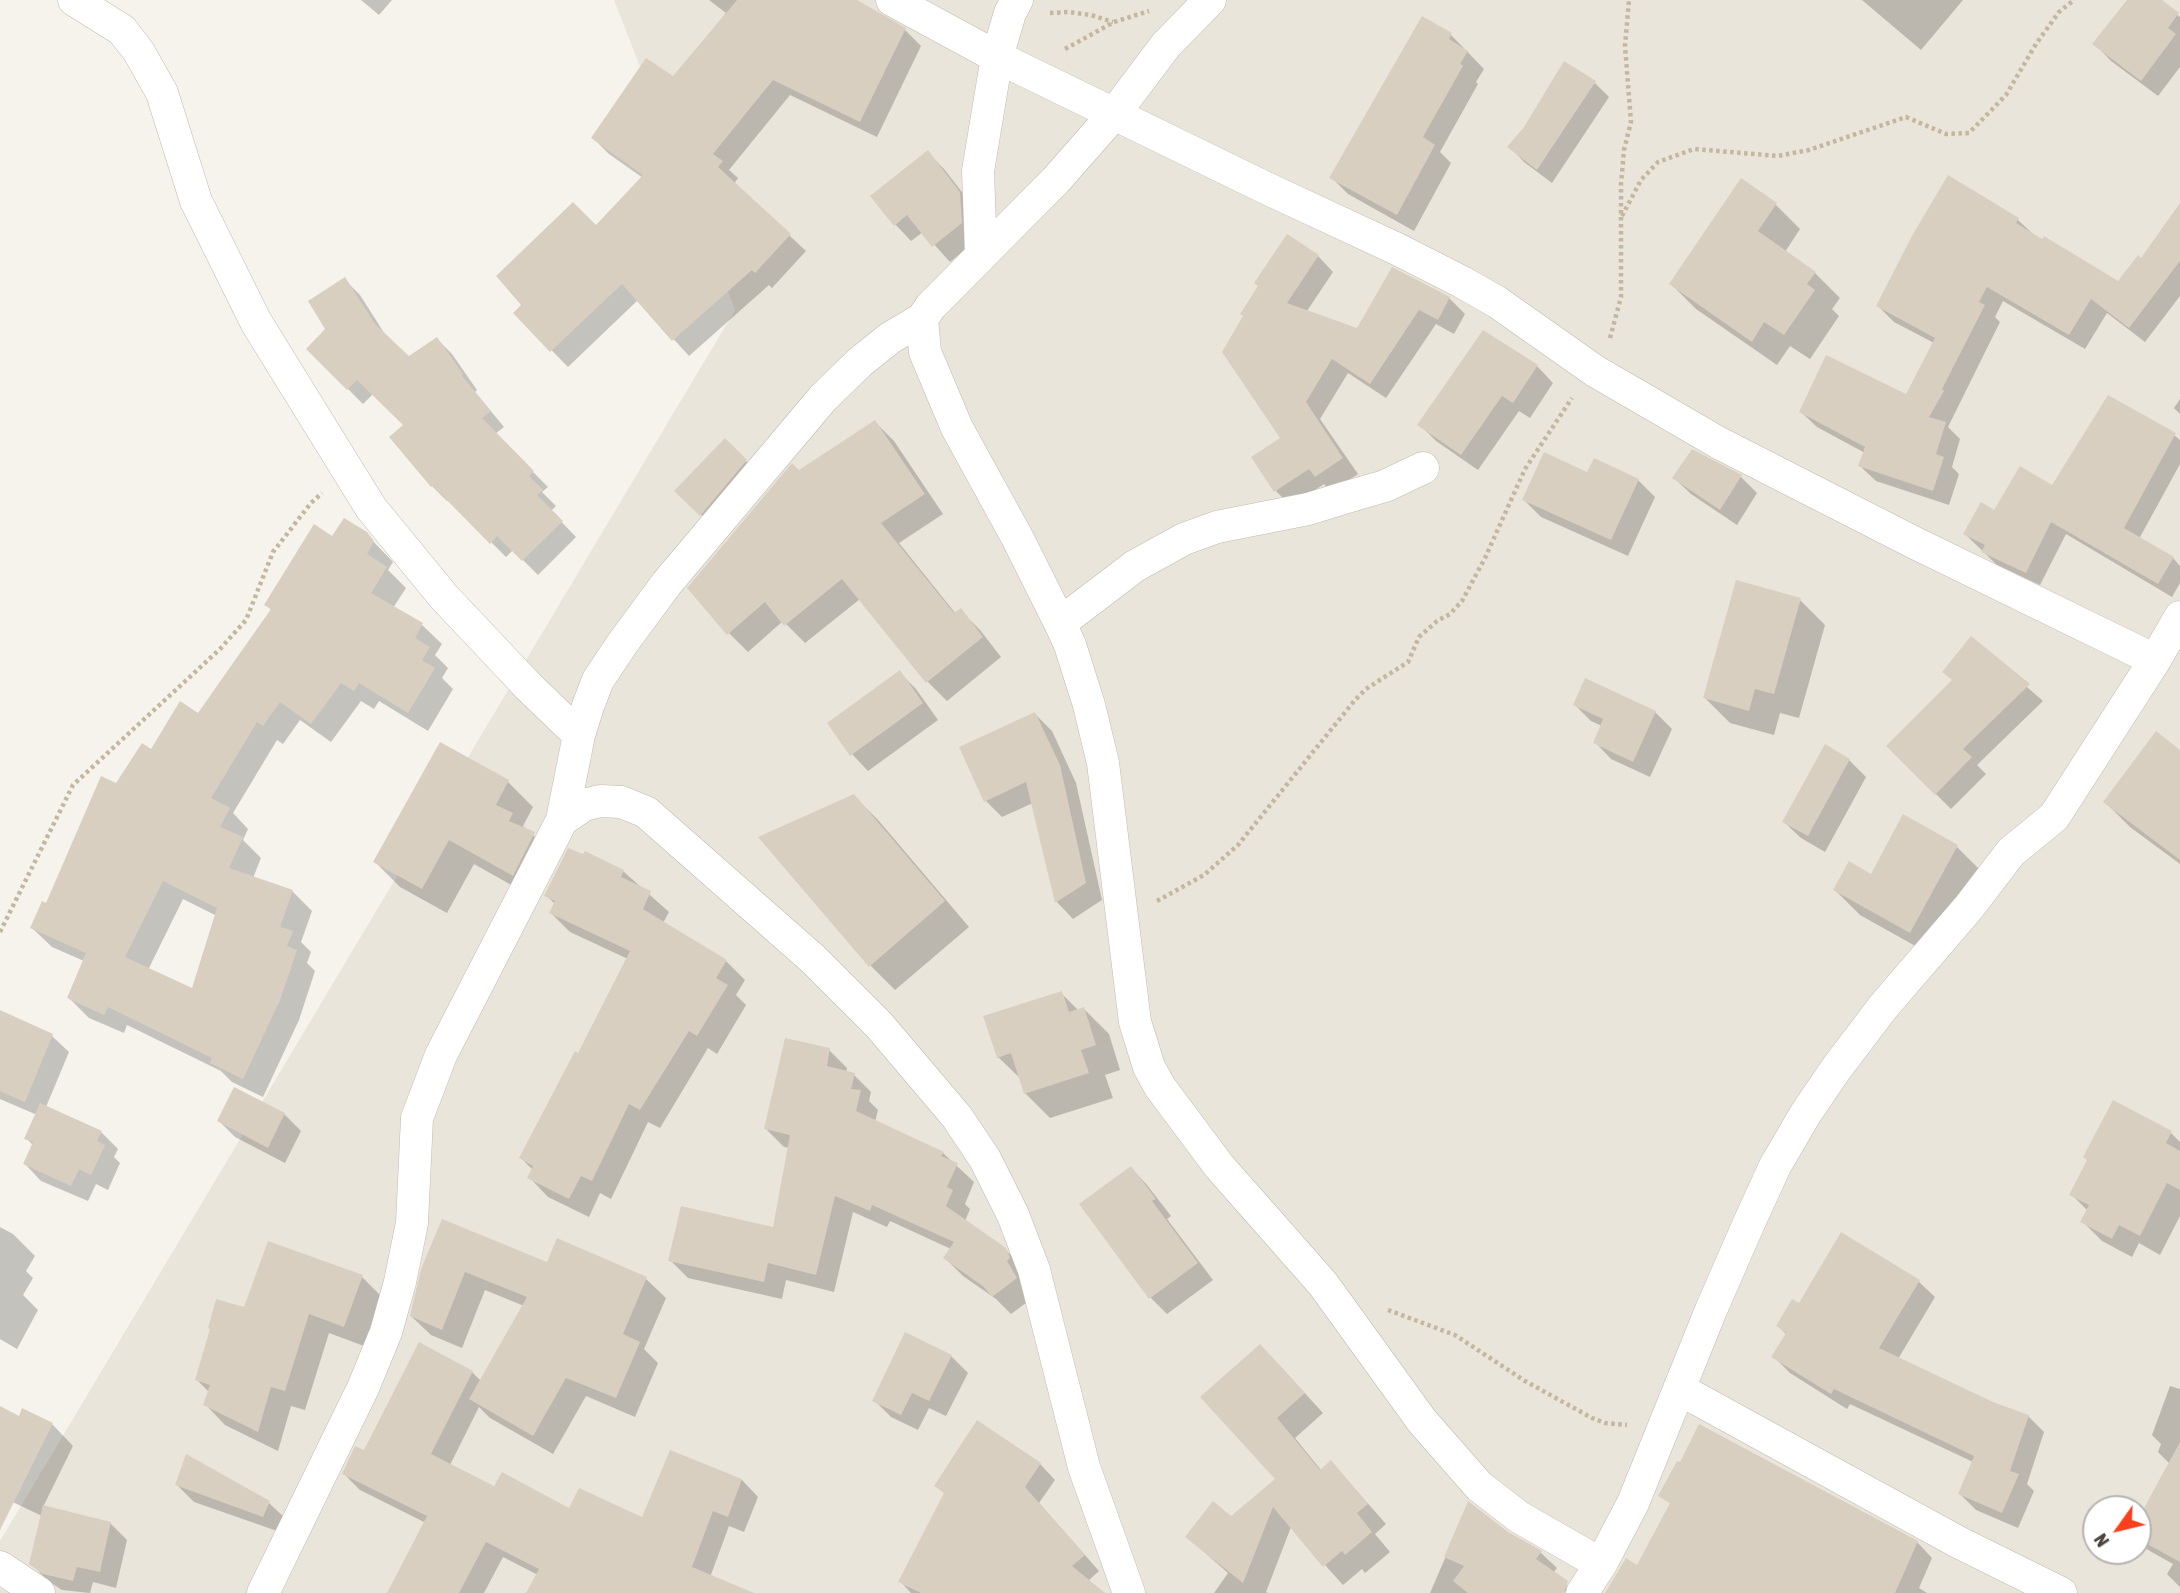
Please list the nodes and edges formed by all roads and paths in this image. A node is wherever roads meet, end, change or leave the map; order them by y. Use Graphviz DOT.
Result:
graph roads {
  1 [pos="74,0"];
  2 [pos="892,0"];
  3 [pos="1629,0"];
  4 [pos="2074,0"];
  5 [pos="1203,6"];
  6 [pos="1013,7"];
  7 [pos="1114,22"];
  8 [pos="998,57"];
  9 [pos="1026,71"];
  10 [pos="1114,114"];
  11 [pos="1622,216"];
  12 [pos="981,254"];
  13 [pos="922,319"];
  14 [pos="1595,371"];
  15 [pos="347,468"];
  16 [pos="1423,468"];
  17 [pos="2180,617"];
  18 [pos="1060,623"];
  19 [pos="2155,660"];
  20 [pos="579,735"];
  21 [pos="562,820"];
  22 [pos="1124,916"];
  23 [pos="0,932"];
  24 [pos="1381,1307"];
  25 [pos="1679,1389"];
  26 [pos="1662,1429"];
  27 [pos="1601,1564"];
  28 [pos="0,1567"];
  29 [pos="39,1593"];
  30 [pos="263,1593"];
  31 [pos="1129,1593"];
  32 [pos="1583,1593"];
  33 [pos="2061,1593"];
  1 -- 15 [label="street"];
  2 -- 8 [label="street"];
  3 -- 11 [label="path"];
  4 -- 11 [label="path"];
  5 -- 7 [label="path"];
  5 -- 10 [label="street"];
  6 -- 7 [label="path"];
  6 -- 8 [label="street"];
  7 -- 9 [label="path"];
  8 -- 9 [label="street"];
  8 -- 12 [label="street"];
  9 -- 10 [label="street"];
  10 -- 12 [label="street"];
  10 -- 14 [label="street"];
  11 -- 14 [label="path"];
  12 -- 13 [label="street"];
  13 -- 18 [label="street"];
  13 -- 20 [label="street"];
  14 -- 19 [label="street"];
  14 -- 22 [label="path"];
  15 -- 20 [label="street"];
  15 -- 23 [label="path"];
  16 -- 18 [label="street"];
  17 -- 19 [label="street"];
  18 -- 22 [label="street"];
  19 -- 25 [label="street"];
  20 -- 21 [label="street"];
  21 -- 30 [label="street"];
  21 -- 31 [label="street"];
  22 -- 27 [label="street"];
  24 -- 26 [label="path"];
  25 -- 26 [label="street"];
  25 -- 33 [label="street"];
  26 -- 27 [label="street"];
  27 -- 32 [label="street"];
  28 -- 29 [label="street"];
}
